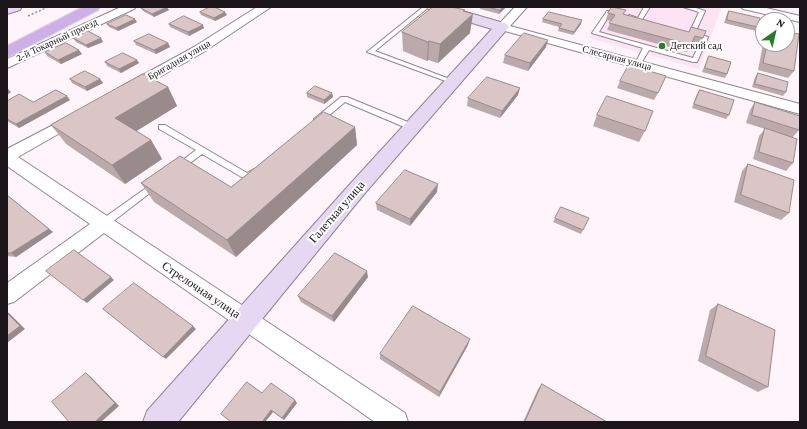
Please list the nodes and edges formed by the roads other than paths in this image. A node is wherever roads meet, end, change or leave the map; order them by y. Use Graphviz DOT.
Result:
graph roads {
  1 [pos="15,7"];
  2 [pos="67,7"];
  3 [pos="93,7"];
  4 [pos="130,7"];
  5 [pos="266,7"];
  6 [pos="426,7"];
  7 [pos="434,7"];
  8 [pos="521,7"];
  9 [pos="646,7"];
  10 [pos="686,7"];
  11 [pos="747,7"];
  12 [pos="8,8"];
  13 [pos="800,19"];
  14 [pos="639,20"];
  15 [pos="646,22"];
  16 [pos="502,27"];
  17 [pos="685,32"];
  18 [pos="692,34"];
  19 [pos="7,37"];
  20 [pos="647,47"];
  21 [pos="7,52"];
  22 [pos="7,64"];
  23 [pos="638,64"];
  24 [pos="453,82"];
  25 [pos="116,96"];
  26 [pos="800,109"];
  27 [pos="89,111"];
  28 [pos="162,127"];
  29 [pos="412,127"];
  30 [pos="308,128"];
  31 [pos="202,150"];
  32 [pos="7,157"];
  33 [pos="260,167"];
  34 [pos="172,172"];
  35 [pos="161,181"];
  36 [pos="104,223"];
  37 [pos="7,294"];
  38 [pos="244,320"];
  39 [pos="158,422"];
  40 [pos="396,422"];
  1 -- 12 [label="street"];
  2 -- 19 [label="main road"];
  3 -- 21 [label="main road"];
  4 -- 22 [label="street, 2-й Токарный проезд"];
  5 -- 25 [label="street, Бригадная улица"];
  6 -- 24 [label="lane"];
  7 -- 16 [label="street, Слесарная улица"];
  8 -- 16 [label="street, Галетная улица"];
  9 -- 14 [label="lane"];
  10 -- 18 [label="lane"];
  11 -- 13 [label="street"];
  14 -- 15 [label="lane"];
  14 -- 20 [label="lane"];
  16 -- 23 [label="street, Слесарная улица"];
  16 -- 24 [label="street, Галетная улица"];
  17 -- 18 [label="lane"];
  18 -- 20 [label="lane"];
  20 -- 23 [label="lane"];
  23 -- 26 [label="street, Слесарная улица"];
  24 -- 29 [label="street, Галетная улица"];
  27 -- 32 [label="street"];
  28 -- 31 [label="lane"];
  29 -- 30 [label="lane"];
  29 -- 38 [label="street, Галетная улица"];
  31 -- 33 [label="lane"];
  31 -- 34 [label="lane"];
  32 -- 36 [label="street, Стрелочная улица"];
  35 -- 36 [label="lane"];
  36 -- 37 [label="street"];
  36 -- 38 [label="street, Стрелочная улица"];
  38 -- 39 [label="street, Галетная улица"];
  38 -- 40 [label="street, Стрелочная улица"];
}
